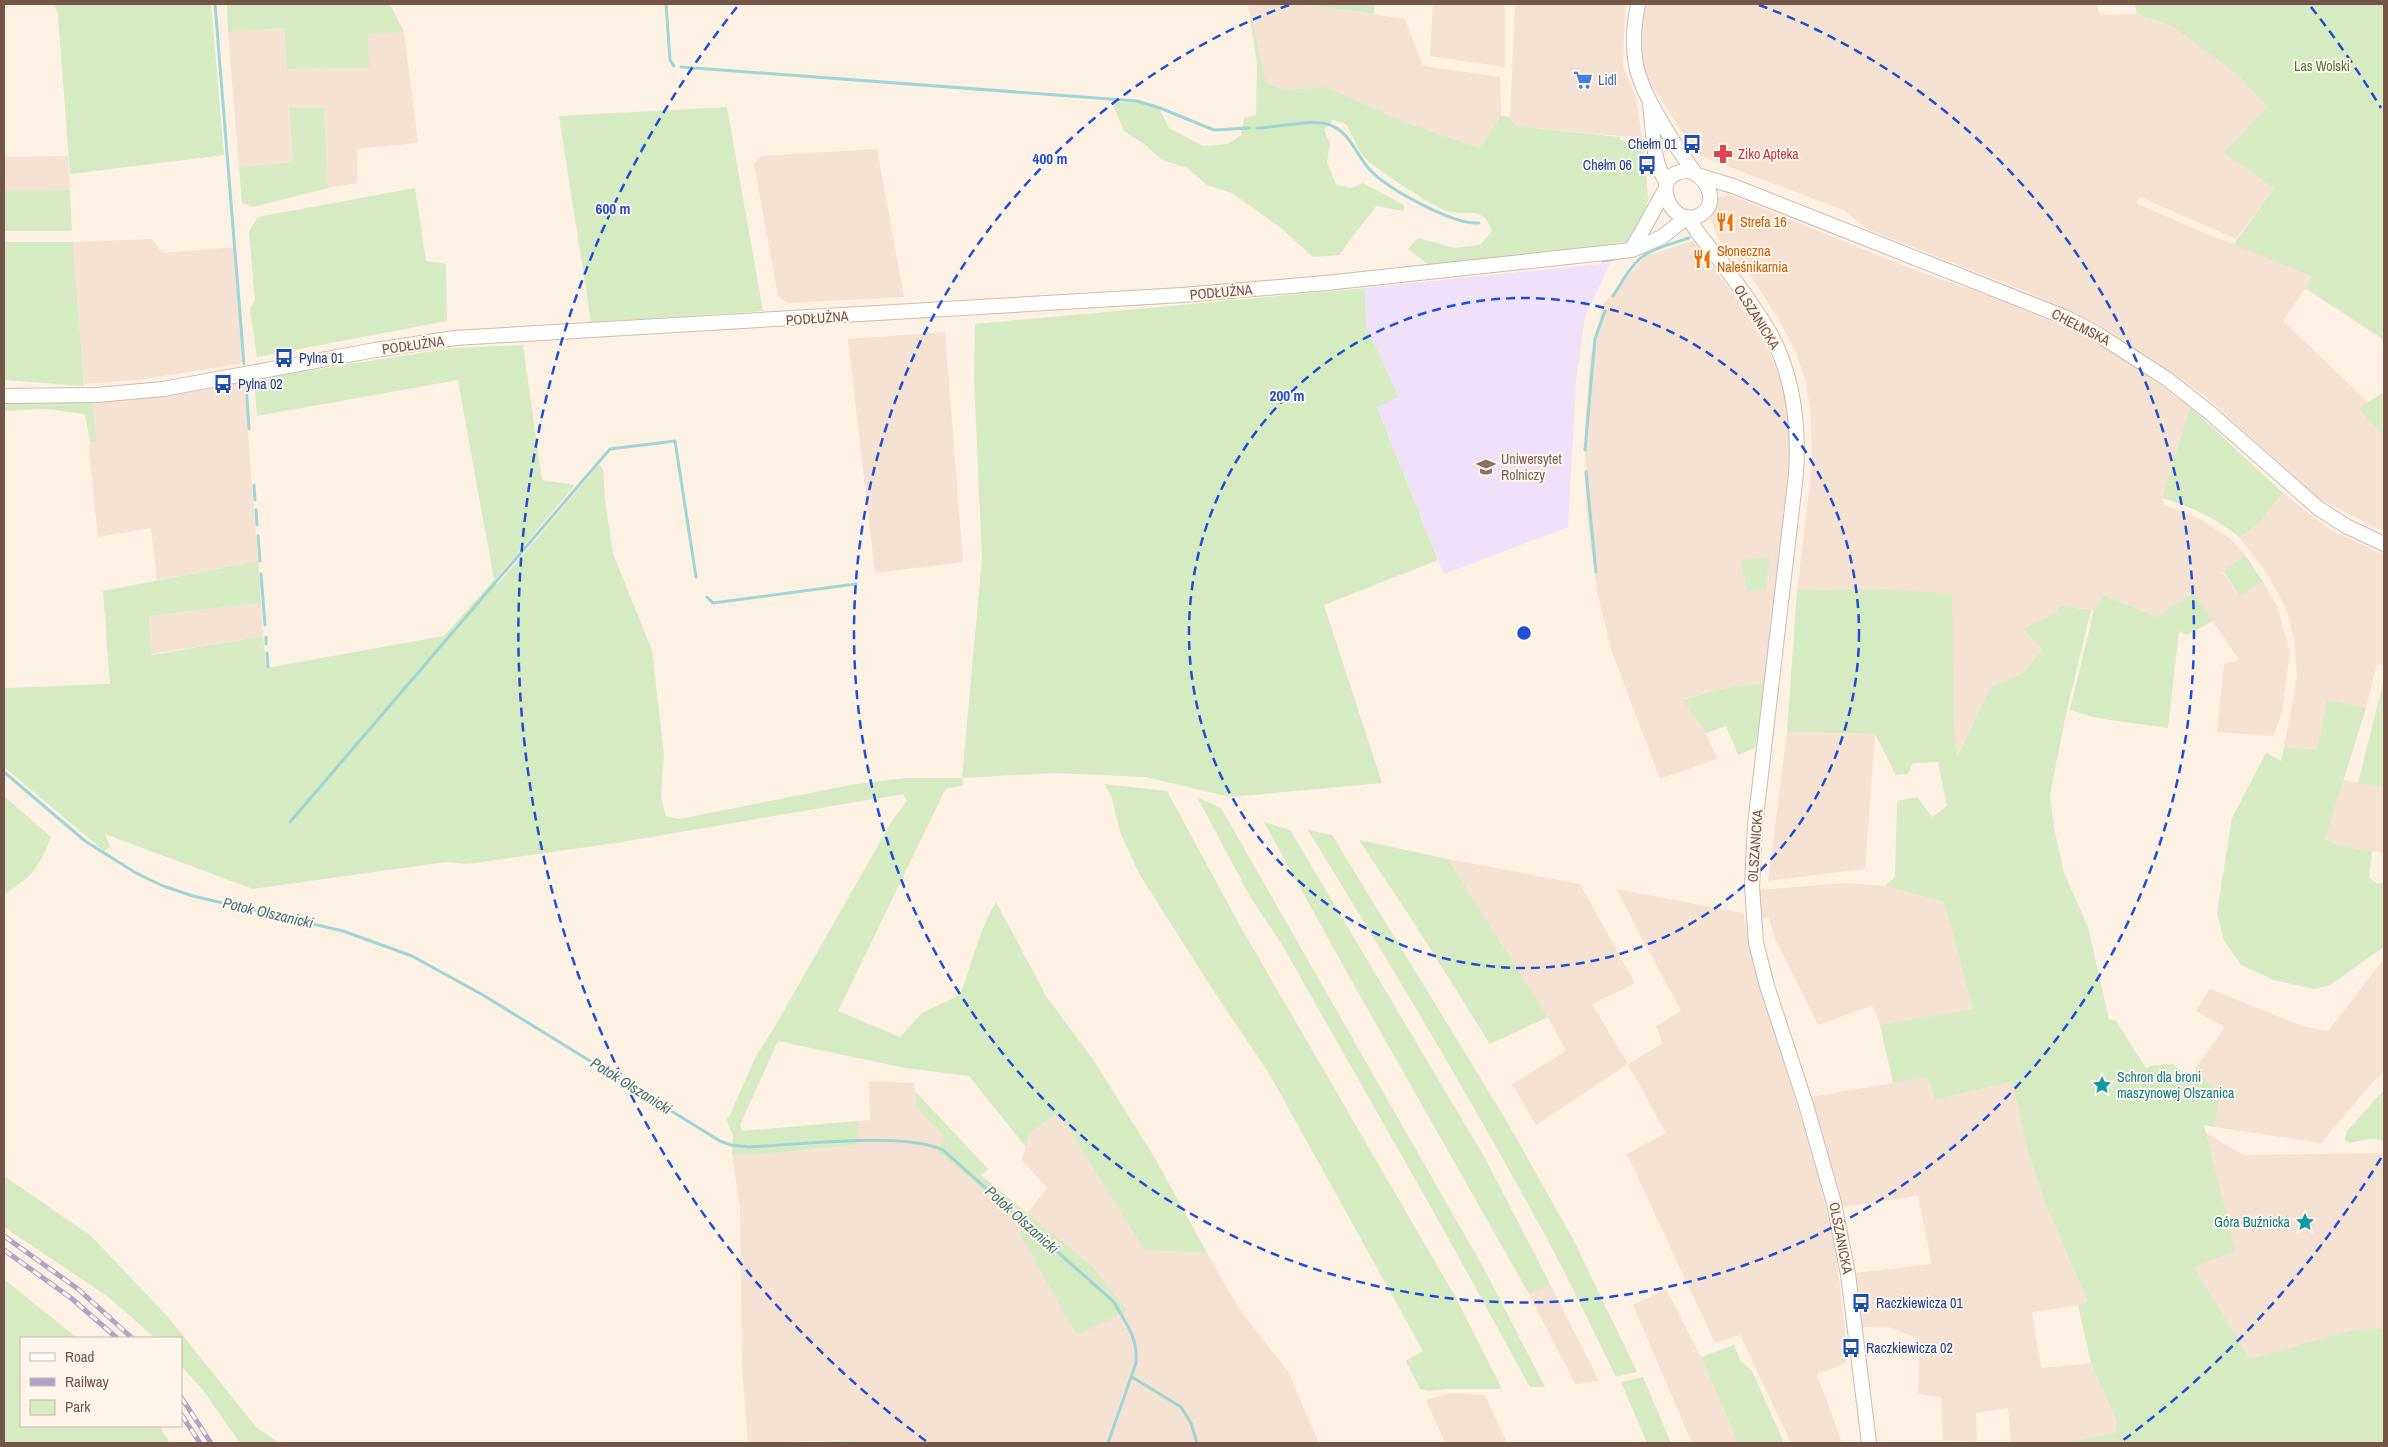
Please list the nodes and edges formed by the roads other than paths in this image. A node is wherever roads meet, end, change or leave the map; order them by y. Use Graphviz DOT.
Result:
graph roads {
  1 [pos="1638,4"];
  2 [pos="1649,97"];
  3 [pos="1698,174"];
  4 [pos="1666,186"];
  5 [pos="1734,186"];
  6 [pos="1706,207"];
  7 [pos="1688,218"];
  8 [pos="1632,250"];
  9 [pos="1717,257"];
  10 [pos="4,396"];
  11 [pos="2384,544"];
  12 [pos="1869,1443"];
  1 -- 2 [label="street"];
  2 -- 3 [label="street"];
  2 -- 4 [label="street"];
  3 -- 4 [label="street"];
  3 -- 5 [label="street, CHEŁMSKA"];
  3 -- 6 [label="street"];
  4 -- 7 [label="street"];
  4 -- 8 [label="street"];
  5 -- 6 [label="street"];
  5 -- 11 [label="street, CHEŁMSKA"];
  6 -- 7 [label="street"];
  6 -- 9 [label="street, OLSZANICKA"];
  7 -- 8 [label="street, PODŁUŻNA"];
  7 -- 9 [label="street, OLSZANICKA"];
  8 -- 10 [label="street, PODŁUŻNA"];
  9 -- 12 [label="street, OLSZANICKA"];
}
